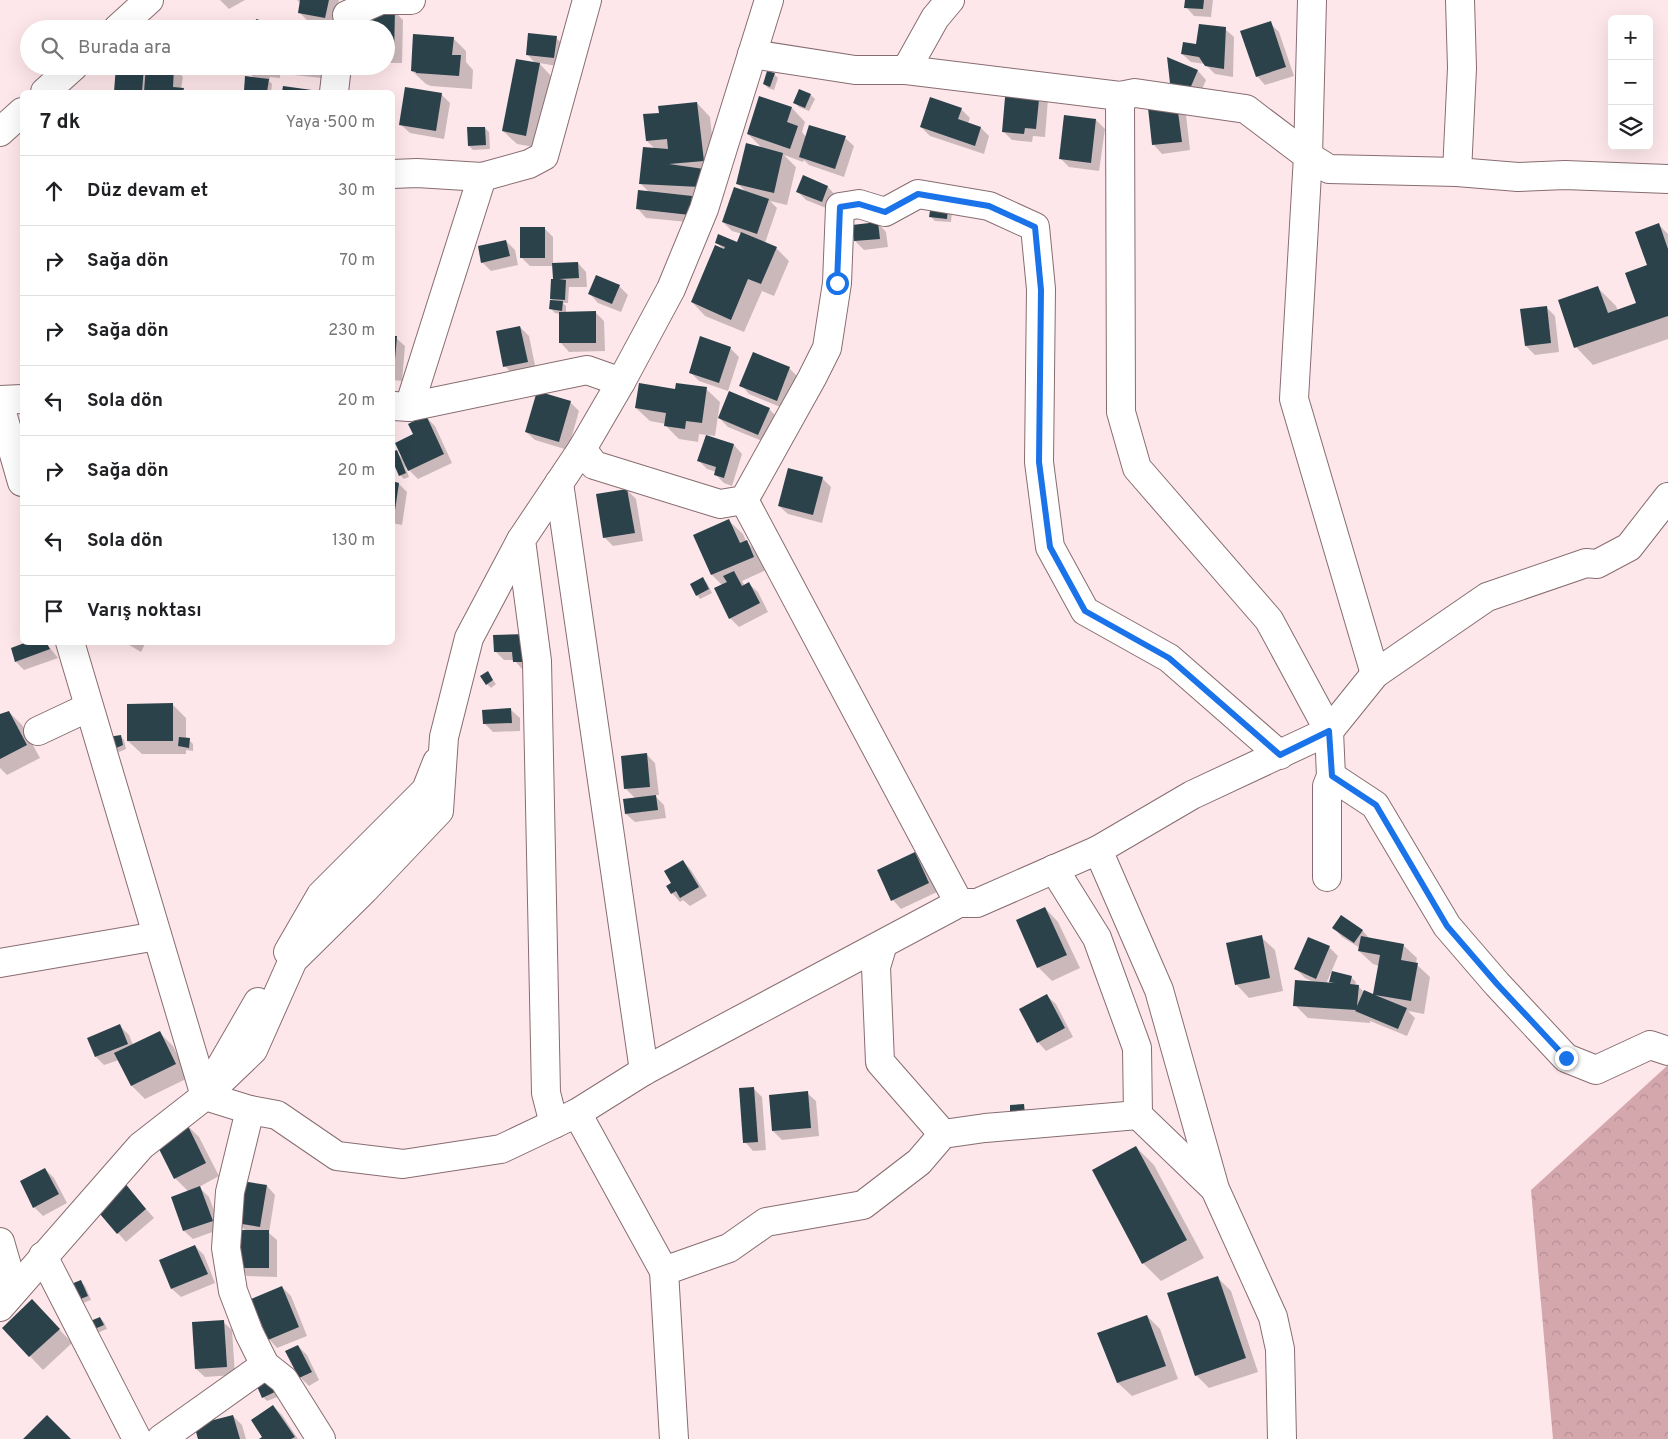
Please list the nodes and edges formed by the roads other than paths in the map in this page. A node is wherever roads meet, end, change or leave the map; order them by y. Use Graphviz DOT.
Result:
graph roads {
  1 [pos="149,0"];
  2 [pos="411,0"];
  3 [pos="587,0"];
  4 [pos="769,0"];
  5 [pos="950,0"];
  6 [pos="1312,0"];
  7 [pos="1460,0"];
  8 [pos="347,15"];
  9 [pos="126,20"];
  10 [pos="752,54"];
  11 [pos="906,70"];
  12 [pos="64,75"];
  13 [pos="336,75"];
  14 [pos="46,90"];
  15 [pos="334,90"];
  16 [pos="1120,96"];
  17 [pos="20,115"];
  18 [pos="8,132"];
  19 [pos="1308,156"];
  20 [pos="1457,172"];
  21 [pos="395,174"];
  22 [pos="482,177"];
  23 [pos="1668,179"];
  24 [pos="621,382"];
  25 [pos="0,400"];
  26 [pos="20,400"];
  27 [pos="0,406"];
  28 [pos="401,406"];
  29 [pos="582,449"];
  30 [pos="20,475"];
  31 [pos="559,483"];
  32 [pos="1668,497"];
  33 [pos="744,500"];
  34 [pos="521,540"];
  35 [pos="71,645"];
  36 [pos="1375,674"];
  37 [pos="90,708"];
  38 [pos="38,731"];
  39 [pos="1329,731"];
  40 [pos="1280,755"];
  41 [pos="1332,776"];
  42 [pos="1098,850"];
  43 [pos="1054,869"];
  44 [pos="1327,877"];
  45 [pos="959,903"];
  46 [pos="157,936"];
  47 [pos="883,944"];
  48 [pos="0,962"];
  49 [pos="1668,1052"];
  50 [pos="644,1071"];
  51 [pos="205,1096"];
  52 [pos="250,1110"];
  53 [pos="1138,1115"];
  54 [pos="565,1119"];
  55 [pos="944,1134"];
  56 [pos="1215,1189"];
  57 [pos="0,1242"];
  58 [pos="43,1256"];
  59 [pos="664,1270"];
  60 [pos="7,1299"];
  61 [pos="265,1365"];
  62 [pos="137,1439"];
  63 [pos="162,1439"];
  64 [pos="321,1439"];
  65 [pos="674,1439"];
  66 [pos="1282,1439"];
  1 -- 9 [label="street"];
  2 -- 8 [label="street"];
  3 -- 22 [label="street"];
  4 -- 10 [label="street"];
  5 -- 11 [label="street"];
  6 -- 19 [label="street"];
  7 -- 20 [label="street"];
  10 -- 11 [label="street"];
  10 -- 24 [label="street"];
  11 -- 16 [label="street"];
  12 -- 14 [label="street"];
  13 -- 15 [label="street"];
  16 -- 19 [label="street"];
  16 -- 39 [label="street"];
  17 -- 18 [label="street"];
  19 -- 20 [label="street"];
  19 -- 36 [label="street"];
  20 -- 23 [label="street"];
  21 -- 22 [label="street"];
  22 -- 28 [label="street"];
  24 -- 28 [label="street"];
  24 -- 29 [label="street"];
  25 -- 26 [label="street"];
  27 -- 30 [label="street"];
  29 -- 31 [label="street"];
  29 -- 33 [label="street"];
  31 -- 34 [label="street"];
  31 -- 50 [label="street"];
  32 -- 36 [label="street"];
  33 -- 40 [label="street"];
  33 -- 45 [label="street"];
  34 -- 51 [label="street"];
  34 -- 54 [label="street"];
  35 -- 37 [label="street"];
  36 -- 39 [label="street"];
  37 -- 38 [label="street"];
  37 -- 46 [label="street"];
  39 -- 40 [label="street"];
  39 -- 41 [label="street"];
  40 -- 42 [label="street"];
  41 -- 44 [label="street"];
  41 -- 49 [label="street"];
  42 -- 43 [label="street"];
  42 -- 56 [label="street"];
  43 -- 45 [label="street"];
  43 -- 53 [label="street"];
  45 -- 47 [label="street"];
  46 -- 48 [label="street"];
  46 -- 51 [label="street"];
  47 -- 50 [label="street"];
  47 -- 55 [label="street"];
  50 -- 54 [label="street"];
  51 -- 52 [label="street"];
  51 -- 58 [label="street"];
  52 -- 54 [label="street"];
  52 -- 61 [label="street"];
  53 -- 55 [label="street"];
  53 -- 56 [label="street"];
  54 -- 59 [label="street"];
  55 -- 59 [label="street"];
  56 -- 66 [label="street"];
  57 -- 60 [label="street"];
  58 -- 60 [label="street"];
  58 -- 62 [label="street"];
  59 -- 65 [label="street"];
  61 -- 63 [label="street"];
  61 -- 64 [label="street"];
}
